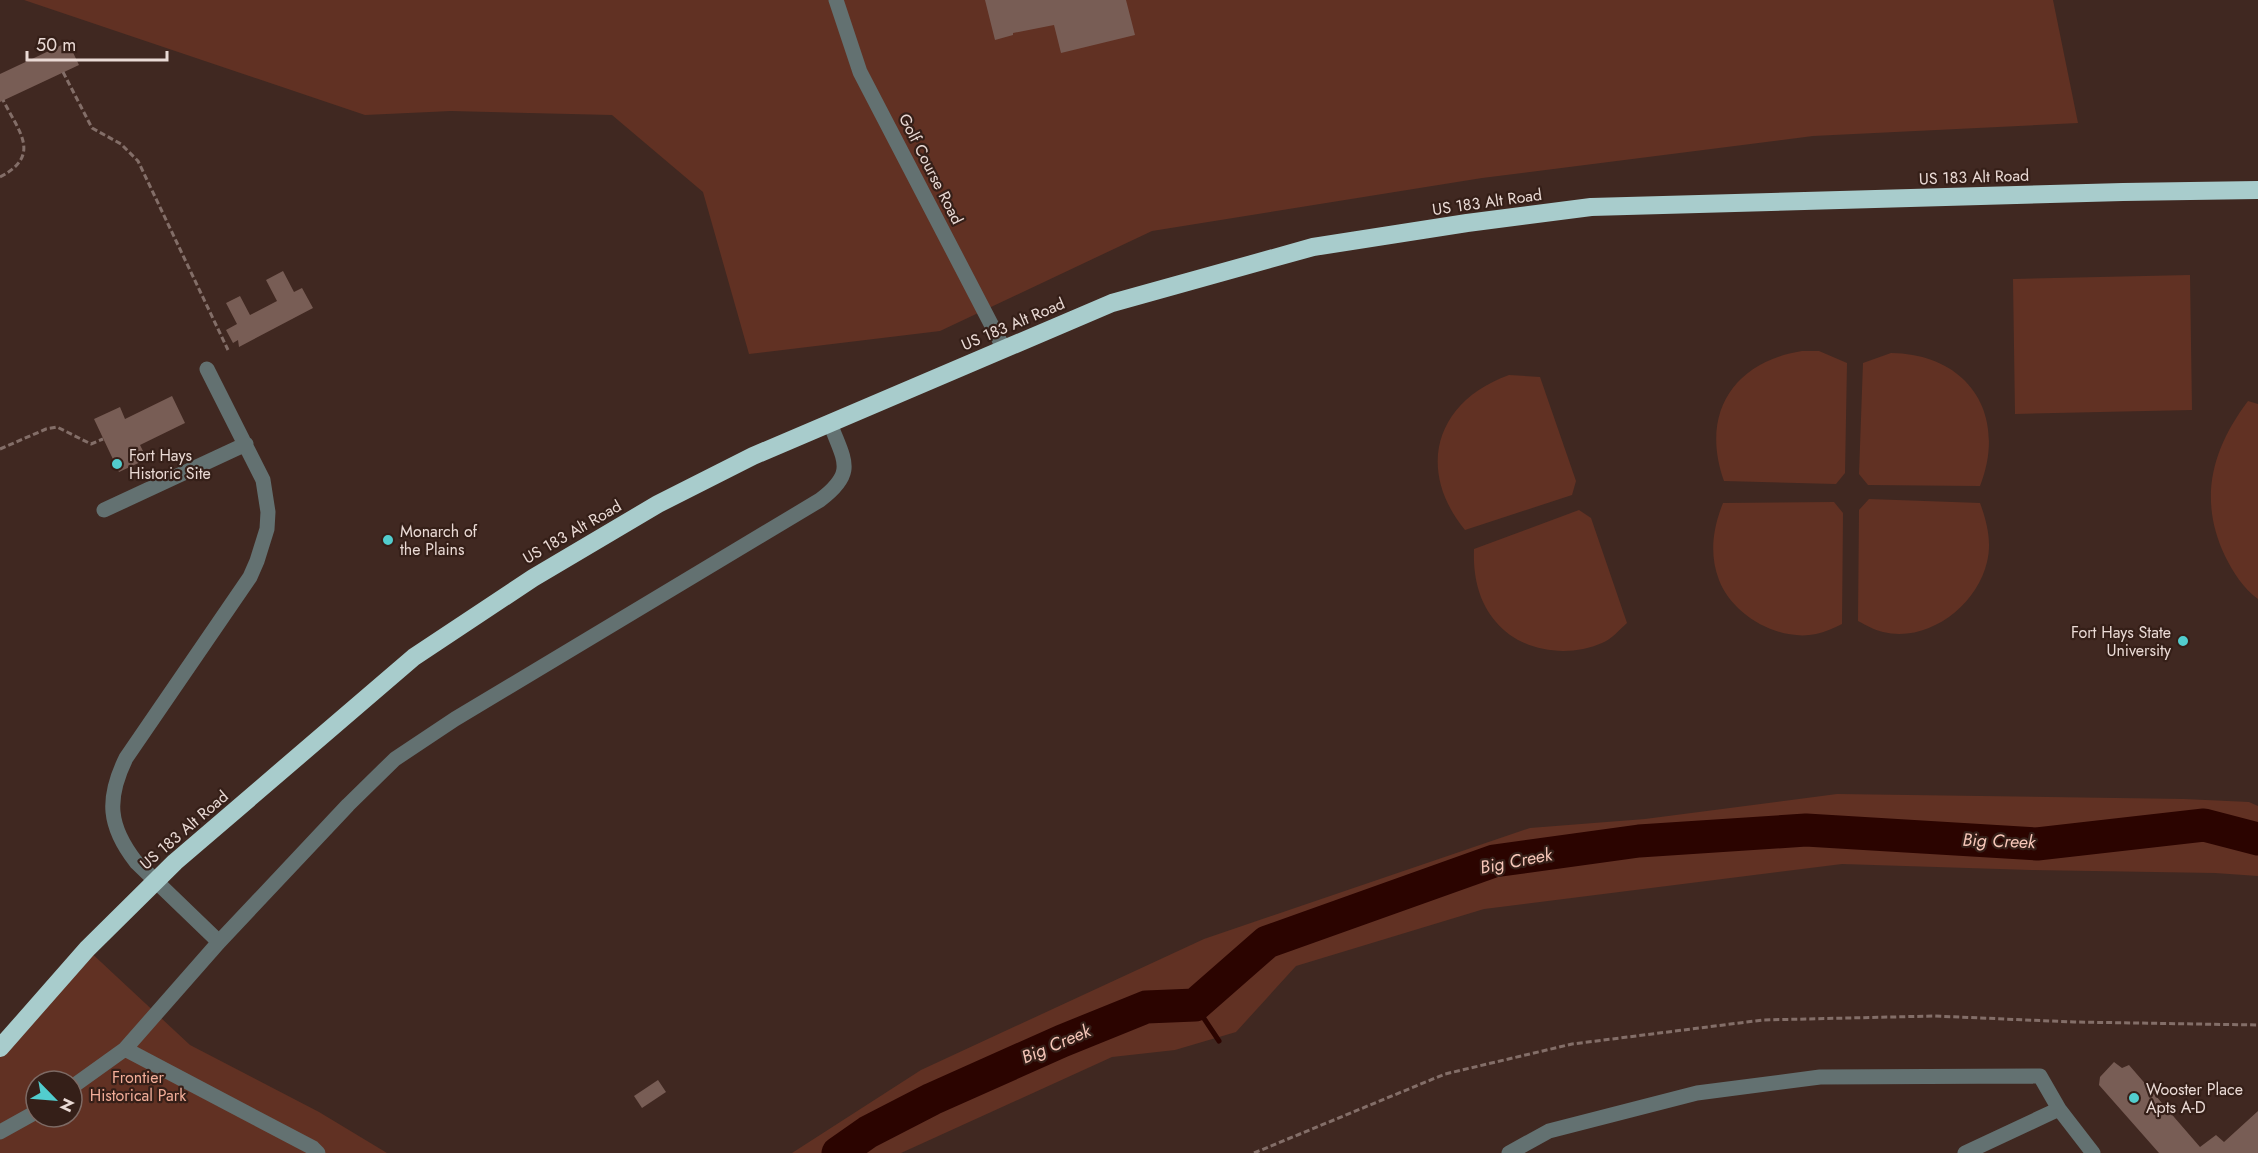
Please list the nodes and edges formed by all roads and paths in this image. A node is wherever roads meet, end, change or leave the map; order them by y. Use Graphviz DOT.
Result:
graph roads {
  1 [pos="836,0"];
  2 [pos="63,72"];
  3 [pos="3,100"];
  4 [pos="0,177"];
  5 [pos="2258,190"];
  6 [pos="1004,349"];
  7 [pos="228,350"];
  8 [pos="207,369"];
  9 [pos="830,423"];
  10 [pos="103,439"];
  11 [pos="246,444"];
  12 [pos="0,449"];
  13 [pos="104,510"];
  14 [pos="155,881"];
  15 [pos="219,942"];
  16 [pos="2258,1025"];
  17 [pos="0,1048"];
  18 [pos="125,1049"];
  19 [pos="84,1078"];
  20 [pos="2059,1109"];
  21 [pos="24,1119"];
  22 [pos="0,1132"];
  23 [pos="317,1151"];
  24 [pos="1254,1153"];
  25 [pos="1509,1153"];
  26 [pos="1965,1153"];
  27 [pos="2093,1153"];
  1 -- 6 [label="street, Golf Course Road"];
  2 -- 7 [label="path"];
  3 -- 4 [label="path"];
  5 -- 6 [label="highway, US 183 Alt Road"];
  6 -- 9 [label="highway, US 183 Alt Road"];
  8 -- 11 [label="street"];
  9 -- 14 [label="highway, US 183 Alt Road"];
  9 -- 15 [label="street"];
  10 -- 12 [label="path"];
  11 -- 13 [label="street"];
  11 -- 14 [label="street"];
  14 -- 15 [label="street"];
  14 -- 17 [label="highway, US 183 Alt Road"];
  15 -- 18 [label="street"];
  16 -- 24 [label="path"];
  18 -- 19 [label="street"];
  18 -- 23 [label="street"];
  20 -- 25 [label="street"];
  20 -- 26 [label="street"];
  20 -- 27 [label="street"];
  21 -- 22 [label="street"];
}
